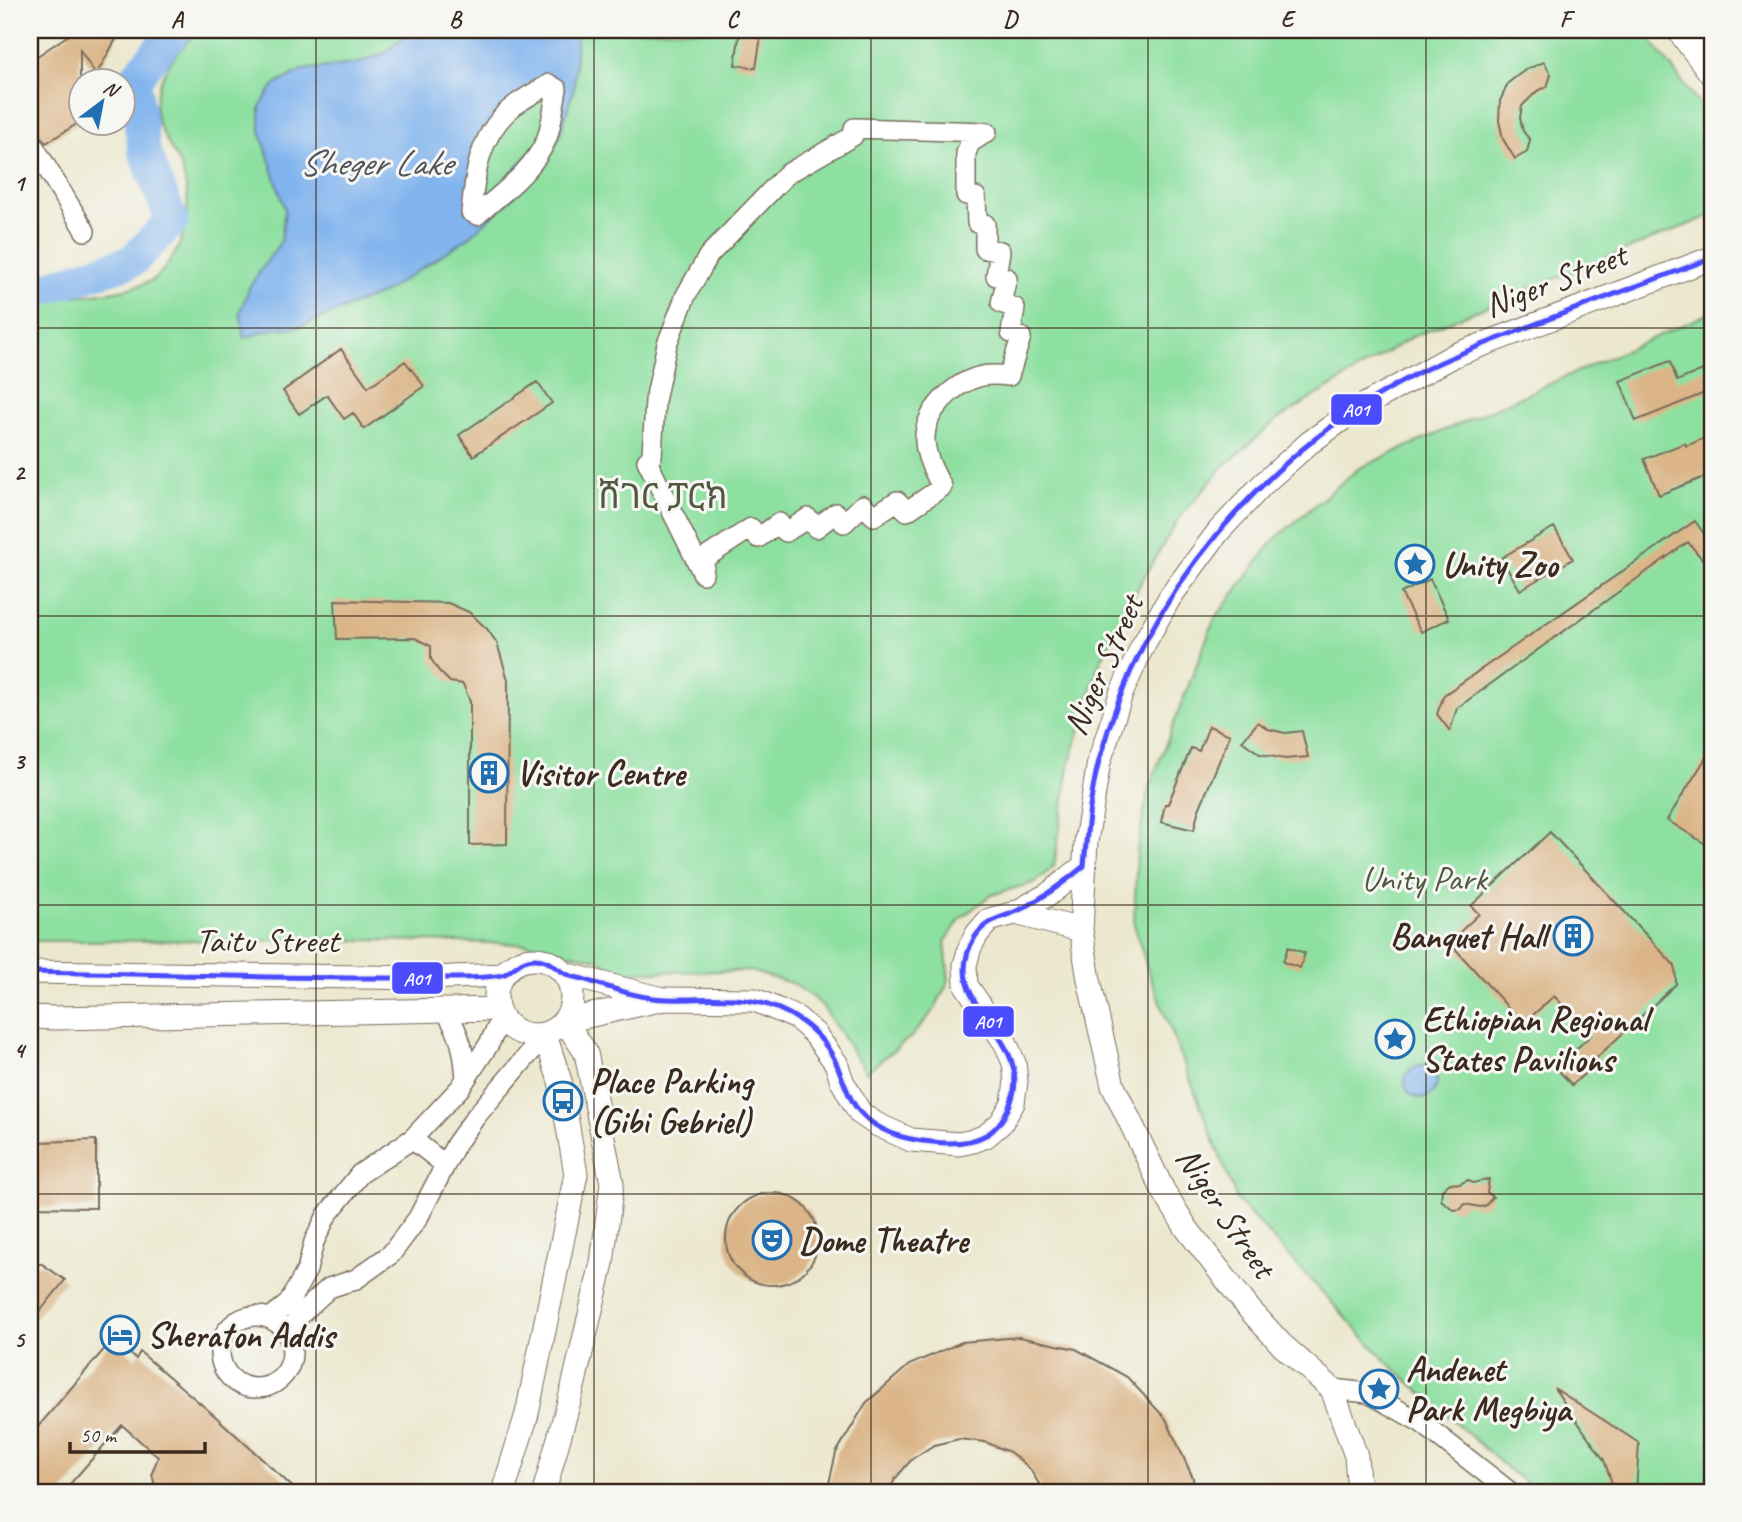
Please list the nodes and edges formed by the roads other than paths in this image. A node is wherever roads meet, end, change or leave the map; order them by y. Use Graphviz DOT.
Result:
graph roads {
  1 [pos="1678,30"];
  2 [pos="1707,30"];
  3 [pos="1712,37"];
  4 [pos="1712,75"];
  5 [pos="549,84"];
  6 [pos="987,131"];
  7 [pos="30,139"];
  8 [pos="85,231"];
  9 [pos="1712,258"];
  10 [pos="1084,866"];
  11 [pos="1015,913"];
  12 [pos="1081,930"];
  13 [pos="30,972"];
  14 [pos="565,974"];
  15 [pos="503,975"];
  16 [pos="664,999"];
  17 [pos="446,1012"];
  18 [pos="500,1013"];
  19 [pos="30,1017"];
  20 [pos="565,1021"];
  21 [pos="545,1035"];
  22 [pos="466,1079"];
  23 [pos="412,1139"];
  24 [pos="444,1164"];
  25 [pos="307,1270"];
  26 [pos="329,1289"];
  27 [pos="270,1318"];
  28 [pos="288,1333"];
  29 [pos="1332,1389"];
  30 [pos="503,1492"];
  31 [pos="544,1492"];
  32 [pos="1359,1492"];
  33 [pos="1510,1492"];
  1 -- 4 [label="main road"];
  2 -- 3 [label="main road"];
  5 -- 5 [label="street"];
  6 -- 6 [label="street"];
  7 -- 8 [label="street"];
  9 -- 10 [label="main road, Niger Street"];
  10 -- 11 [label="main road"];
  10 -- 12 [label="main road, Niger Street"];
  11 -- 12 [label="main road"];
  11 -- 16 [label="main road"];
  12 -- 29 [label="main road, Niger Street"];
  13 -- 15 [label="main road, Taitu Street"];
  14 -- 15 [label="main road"];
  14 -- 16 [label="main road"];
  14 -- 20 [label="main road"];
  15 -- 18 [label="main road"];
  16 -- 20 [label="main road"];
  17 -- 18 [label="main road"];
  17 -- 19 [label="main road"];
  17 -- 22 [label="street"];
  18 -- 21 [label="main road"];
  18 -- 22 [label="street"];
  20 -- 21 [label="main road"];
  20 -- 31 [label="main road"];
  21 -- 24 [label="street"];
  21 -- 30 [label="main road"];
  22 -- 23 [label="street"];
  23 -- 24 [label="street"];
  23 -- 25 [label="street"];
  24 -- 26 [label="street"];
  25 -- 26 [label="street"];
  25 -- 27 [label="street"];
  26 -- 28 [label="street"];
  27 -- 28 [label="street"];
  27 -- 28 [label="street"];
  29 -- 32 [label="main road, Niger Street"];
  29 -- 33 [label="street"];
}
